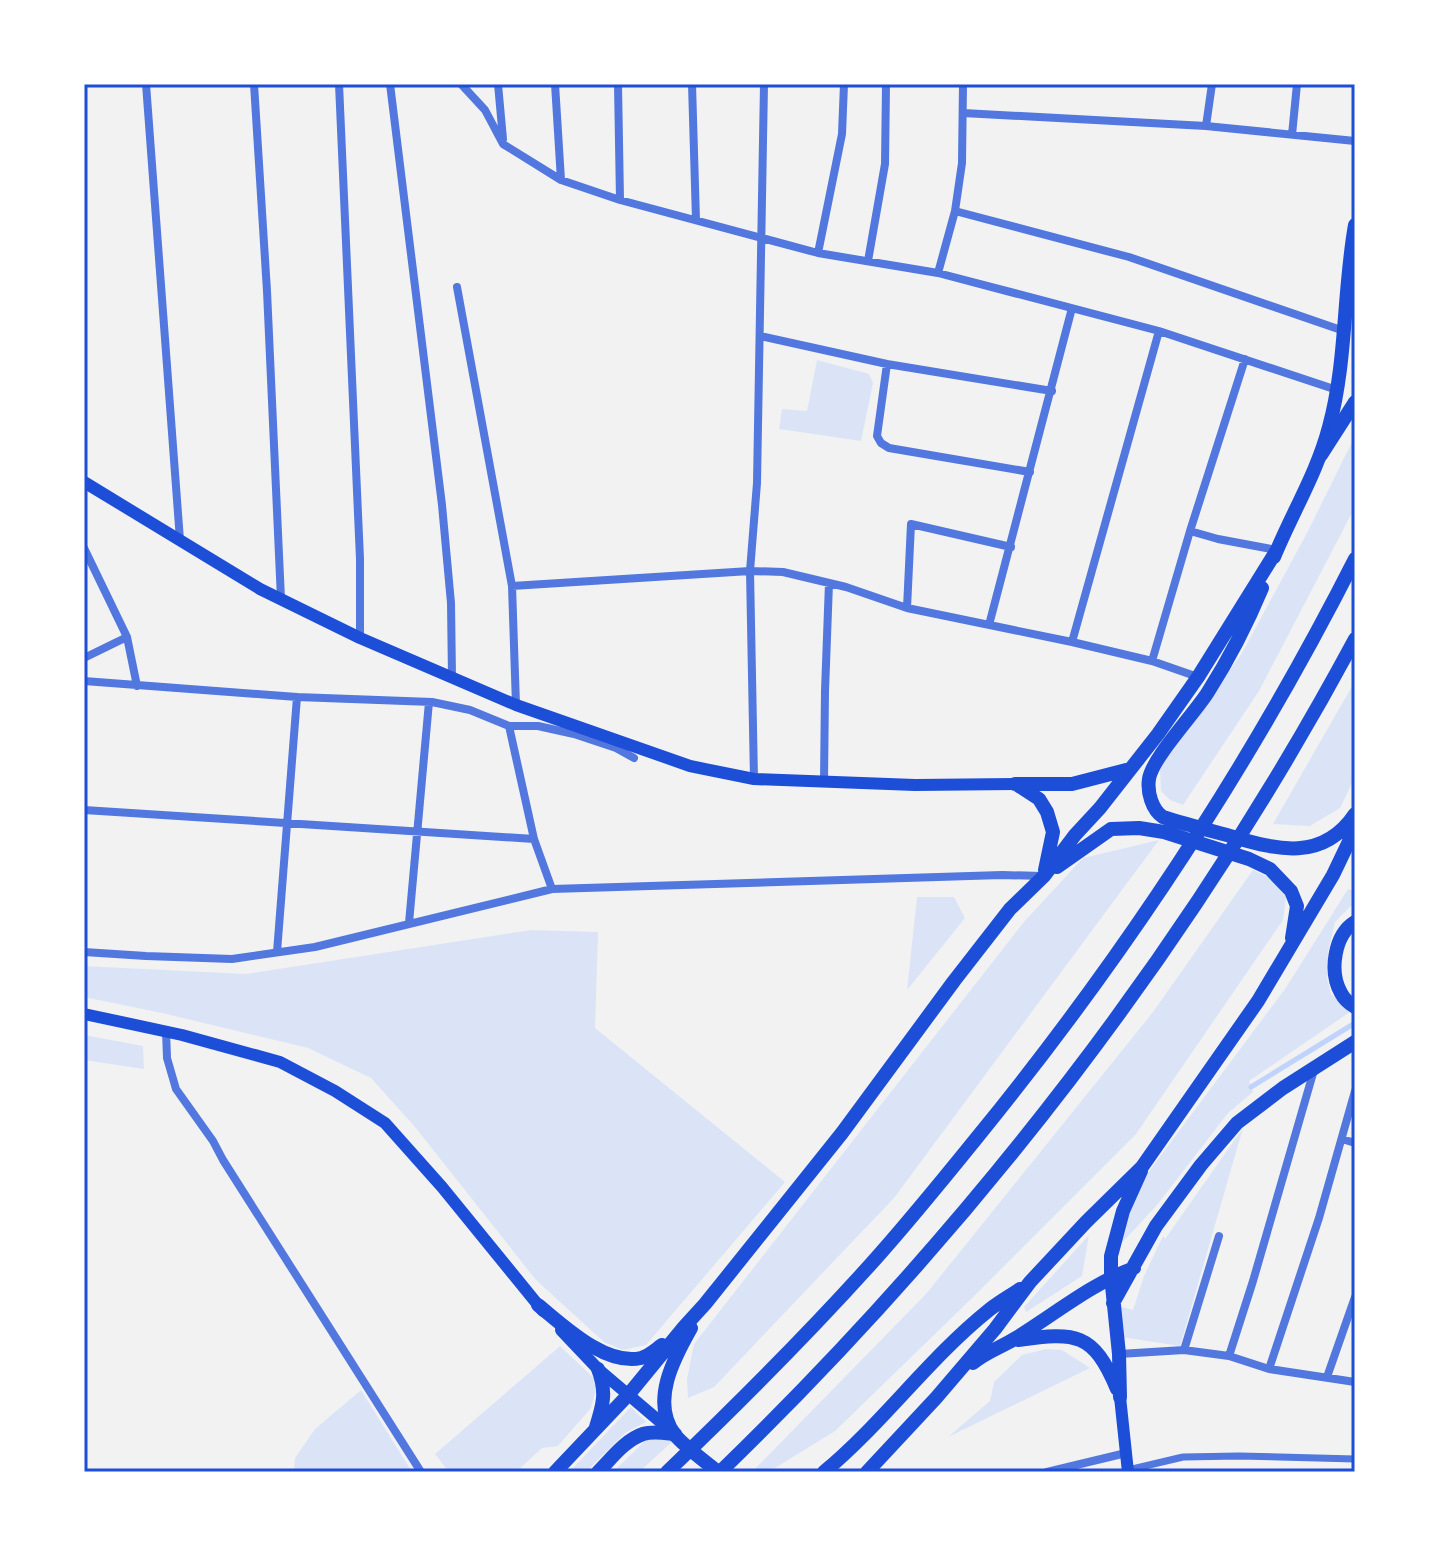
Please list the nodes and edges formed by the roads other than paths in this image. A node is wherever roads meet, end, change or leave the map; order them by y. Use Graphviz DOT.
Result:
graph roads {
  1 [pos="146,84"];
  2 [pos="254,84"];
  3 [pos="339,84"];
  4 [pos="390,84"];
  5 [pos="461,84"];
  6 [pos="498,84"];
  7 [pos="555,84"];
  8 [pos="618,84"];
  9 [pos="692,84"];
  10 [pos="764,84"];
  11 [pos="844,84"];
  12 [pos="886,84"];
  13 [pos="963,84"];
  14 [pos="1212,84"];
  15 [pos="1297,84"];
  16 [pos="963,113"];
  17 [pos="1206,126"];
  18 [pos="1292,135"];
  19 [pos="1355,141"];
  20 [pos="503,144"];
  21 [pos="561,180"];
  22 [pos="620,200"];
  23 [pos="955,211"];
  24 [pos="696,220"];
  25 [pos="1355,225"];
  26 [pos="760,238"];
  27 [pos="818,253"];
  28 [pos="868,261"];
  29 [pos="938,273"];
  30 [pos="457,287"];
  31 [pos="1072,308"];
  32 [pos="1159,331"];
  33 [pos="1345,331"];
  34 [pos="760,336"];
  35 [pos="1245,359"];
  36 [pos="887,364"];
  37 [pos="1052,391"];
  38 [pos="1338,391"];
  39 [pos="1355,402"];
  40 [pos="1321,455"];
  41 [pos="1030,472"];
  42 [pos="84,482"];
  43 [pos="1190,531"];
  44 [pos="180,540"];
  45 [pos="1011,547"];
  46 [pos="84,548"];
  47 [pos="1277,550"];
  48 [pos="1355,559"];
  49 [pos="750,571"];
  50 [pos="829,583"];
  51 [pos="512,586"];
  52 [pos="281,599"];
  53 [pos="907,608"];
  54 [pos="989,625"];
  55 [pos="127,637"];
  56 [pos="360,638"];
  57 [pos="1355,639"];
  58 [pos="1072,642"];
  59 [pos="84,658"];
  60 [pos="1152,661"];
  61 [pos="1198,677"];
  62 [pos="452,678"];
  63 [pos="84,681"];
  64 [pos="137,686"];
  65 [pos="297,697"];
  66 [pos="429,702"];
  67 [pos="516,705"];
  68 [pos="509,726"];
  69 [pos="634,758"];
  70 [pos="1130,769"];
  71 [pos="754,779"];
  72 [pos="824,782"];
  73 [pos="1015,784"];
  74 [pos="84,810"];
  75 [pos="1355,814"];
  76 [pos="287,823"];
  77 [pos="1355,829"];
  78 [pos="418,832"];
  79 [pos="534,839"];
  80 [pos="1044,876"];
  81 [pos="552,889"];
  82 [pos="1355,922"];
  83 [pos="409,923"];
  84 [pos="84,952"];
  85 [pos="277,952"];
  86 [pos="1284,959"];
  87 [pos="1355,1007"];
  88 [pos="84,1014"];
  89 [pos="166,1031"];
  90 [pos="1355,1042"];
  91 [pos="1314,1069"];
  92 [pos="1355,1091"];
  93 [pos="1342,1139"];
  94 [pos="1355,1143"];
  95 [pos="1142,1167"];
  96 [pos="1219,1236"];
  97 [pos="1134,1268"];
  98 [pos="1111,1276"];
  99 [pos="1030,1282"];
  100 [pos="1355,1297"];
  101 [pos="1113,1303"];
  102 [pos="705,1304"];
  103 [pos="538,1305"];
  104 [pos="684,1327"];
  105 [pos="1012,1341"];
  106 [pos="1184,1350"];
  107 [pos="1119,1354"];
  108 [pos="1229,1356"];
  109 [pos="598,1369"];
  110 [pos="1269,1369"];
  111 [pos="1327,1377"];
  112 [pos="1355,1382"];
  113 [pos="629,1394"];
  114 [pos="1120,1397"];
  115 [pos="936,1398"];
  116 [pos="596,1429"];
  117 [pos="675,1434"];
  118 [pos="1126,1453"];
  119 [pos="1355,1459"];
  120 [pos="1128,1471"];
  121 [pos="421,1472"];
  122 [pos="555,1472"];
  123 [pos="598,1472"];
  124 [pos="667,1472"];
  125 [pos="719,1472"];
  126 [pos="824,1472"];
  127 [pos="867,1472"];
  128 [pos="1047,1472"];
  1 -- 44 [label="street"];
  2 -- 52 [label="street"];
  3 -- 56 [label="street"];
  4 -- 62 [label="street"];
  5 -- 20 [label="street"];
  6 -- 20 [label="street"];
  7 -- 21 [label="street"];
  8 -- 22 [label="street"];
  9 -- 24 [label="street"];
  10 -- 26 [label="street"];
  11 -- 27 [label="street"];
  12 -- 28 [label="street"];
  13 -- 16 [label="street"];
  14 -- 17 [label="street"];
  15 -- 18 [label="street"];
  16 -- 17 [label="street"];
  16 -- 23 [label="street"];
  17 -- 18 [label="street"];
  18 -- 19 [label="street"];
  20 -- 21 [label="street"];
  21 -- 22 [label="street"];
  22 -- 24 [label="street"];
  23 -- 29 [label="street"];
  23 -- 33 [label="street"];
  24 -- 26 [label="street"];
  25 -- 33 [label="main road"];
  26 -- 27 [label="street"];
  26 -- 34 [label="street"];
  27 -- 28 [label="street"];
  28 -- 29 [label="street"];
  29 -- 31 [label="street"];
  30 -- 51 [label="street"];
  31 -- 32 [label="street"];
  31 -- 37 [label="street"];
  32 -- 35 [label="street"];
  32 -- 58 [label="street"];
  33 -- 38 [label="main road"];
  34 -- 36 [label="street"];
  34 -- 49 [label="street"];
  35 -- 38 [label="street"];
  35 -- 43 [label="street"];
  36 -- 37 [label="street"];
  36 -- 41 [label="street"];
  37 -- 41 [label="street"];
  38 -- 40 [label="main road"];
  39 -- 40 [label="main road"];
  40 -- 47 [label="main road"];
  41 -- 45 [label="street"];
  42 -- 44 [label="main road"];
  43 -- 47 [label="street"];
  43 -- 60 [label="street"];
  44 -- 52 [label="main road"];
  45 -- 53 [label="street"];
  45 -- 54 [label="street"];
  46 -- 55 [label="street"];
  47 -- 61 [label="main road"];
  47 -- 75 [label="main road"];
  48 -- 124 [label="main road"];
  49 -- 50 [label="street"];
  49 -- 51 [label="street"];
  49 -- 71 [label="street"];
  50 -- 53 [label="street"];
  50 -- 72 [label="street"];
  51 -- 67 [label="street"];
  52 -- 56 [label="main road"];
  53 -- 54 [label="street"];
  54 -- 58 [label="street"];
  55 -- 59 [label="street"];
  55 -- 64 [label="street"];
  56 -- 62 [label="main road"];
  57 -- 125 [label="main road"];
  58 -- 60 [label="street"];
  60 -- 61 [label="street"];
  61 -- 70 [label="main road"];
  62 -- 67 [label="main road"];
  63 -- 64 [label="street"];
  64 -- 65 [label="street"];
  65 -- 66 [label="street"];
  65 -- 76 [label="street"];
  66 -- 68 [label="street"];
  66 -- 78 [label="street"];
  67 -- 71 [label="main road"];
  68 -- 69 [label="street"];
  68 -- 79 [label="street"];
  70 -- 73 [label="main road"];
  70 -- 80 [label="main road"];
  71 -- 72 [label="main road"];
  72 -- 73 [label="main road"];
  73 -- 80 [label="main road"];
  74 -- 76 [label="street"];
  76 -- 78 [label="street"];
  76 -- 85 [label="street"];
  77 -- 86 [label="main road"];
  78 -- 79 [label="street"];
  78 -- 83 [label="street"];
  79 -- 81 [label="street"];
  80 -- 81 [label="street"];
  80 -- 86 [label="main road"];
  80 -- 102 [label="main road"];
  81 -- 83 [label="street"];
  82 -- 87 [label="main road"];
  83 -- 85 [label="street"];
  84 -- 85 [label="street"];
  86 -- 95 [label="main road"];
  88 -- 89 [label="main road"];
  89 -- 103 [label="main road"];
  89 -- 121 [label="street"];
  90 -- 91 [label="main road"];
  91 -- 97 [label="main road"];
  91 -- 108 [label="street"];
  92 -- 93 [label="street"];
  93 -- 94 [label="street"];
  93 -- 110 [label="street"];
  95 -- 98 [label="main road"];
  95 -- 99 [label="main road"];
  96 -- 106 [label="street"];
  97 -- 98 [label="main road"];
  97 -- 101 [label="main road"];
  98 -- 101 [label="main road"];
  98 -- 105 [label="main road"];
  99 -- 115 [label="main road"];
  99 -- 126 [label="main road"];
  100 -- 111 [label="street"];
  101 -- 107 [label="main road"];
  102 -- 104 [label="main road"];
  102 -- 117 [label="main road"];
  103 -- 104 [label="main road"];
  103 -- 109 [label="main road"];
  104 -- 113 [label="main road"];
  105 -- 114 [label="main road"];
  105 -- 115 [label="main road"];
  106 -- 107 [label="street"];
  106 -- 108 [label="street"];
  107 -- 114 [label="main road"];
  108 -- 110 [label="street"];
  109 -- 113 [label="main road"];
  109 -- 116 [label="main road"];
  110 -- 111 [label="street"];
  111 -- 112 [label="street"];
  113 -- 116 [label="main road"];
  113 -- 117 [label="main road"];
  114 -- 118 [label="main road"];
  115 -- 127 [label="main road"];
  116 -- 122 [label="main road"];
  117 -- 123 [label="main road"];
  117 -- 125 [label="main road"];
  118 -- 120 [label="main road"];
  118 -- 128 [label="street"];
  119 -- 120 [label="street"];
}
